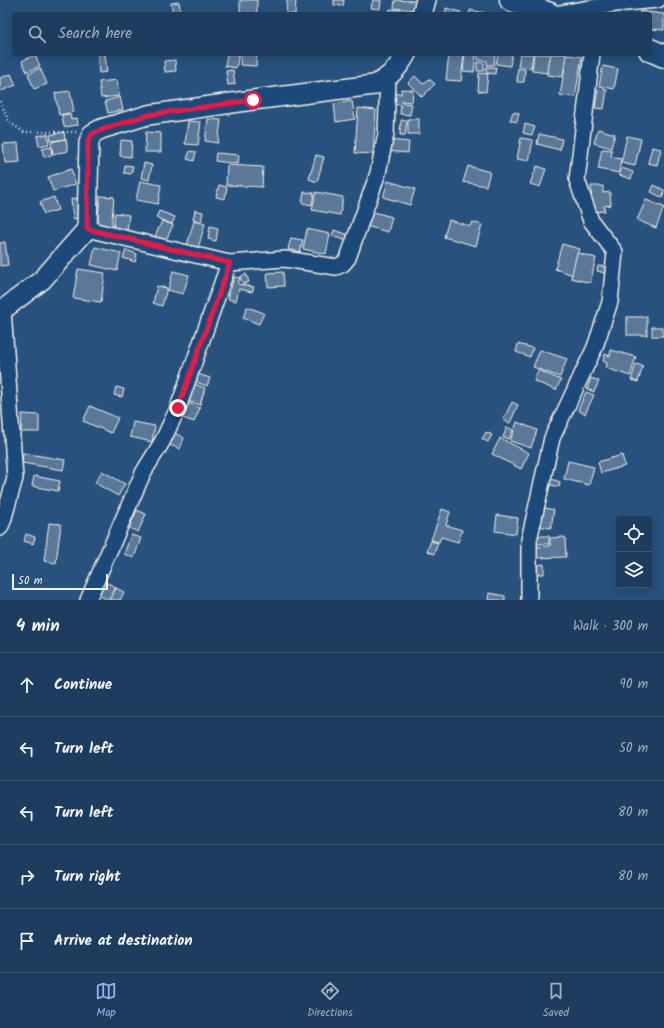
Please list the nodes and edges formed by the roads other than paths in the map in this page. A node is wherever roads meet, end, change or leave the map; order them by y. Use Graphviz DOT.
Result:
graph roads {
  1 [pos="426,0"];
  2 [pos="511,0"];
  3 [pos="658,0"];
  4 [pos="423,12"];
  5 [pos="544,12"];
  6 [pos="567,12"];
  7 [pos="652,51"];
  8 [pos="405,56"];
  9 [pos="592,56"];
  10 [pos="664,56"];
  11 [pos="388,77"];
  12 [pos="87,229"];
  13 [pos="230,263"];
  14 [pos="2,311"];
  15 [pos="0,528"];
  16 [pos="88,600"];
  17 [pos="529,600"];
  1 -- 4 [label="street"];
  2 -- 5 [label="main road"];
  3 -- 6 [label="street"];
  7 -- 10 [label="main road"];
  8 -- 11 [label="street"];
  9 -- 17 [label="street"];
  11 -- 12 [label="street"];
  11 -- 13 [label="street"];
  12 -- 13 [label="street"];
  12 -- 14 [label="street"];
  13 -- 16 [label="street"];
  14 -- 15 [label="street"];
}
